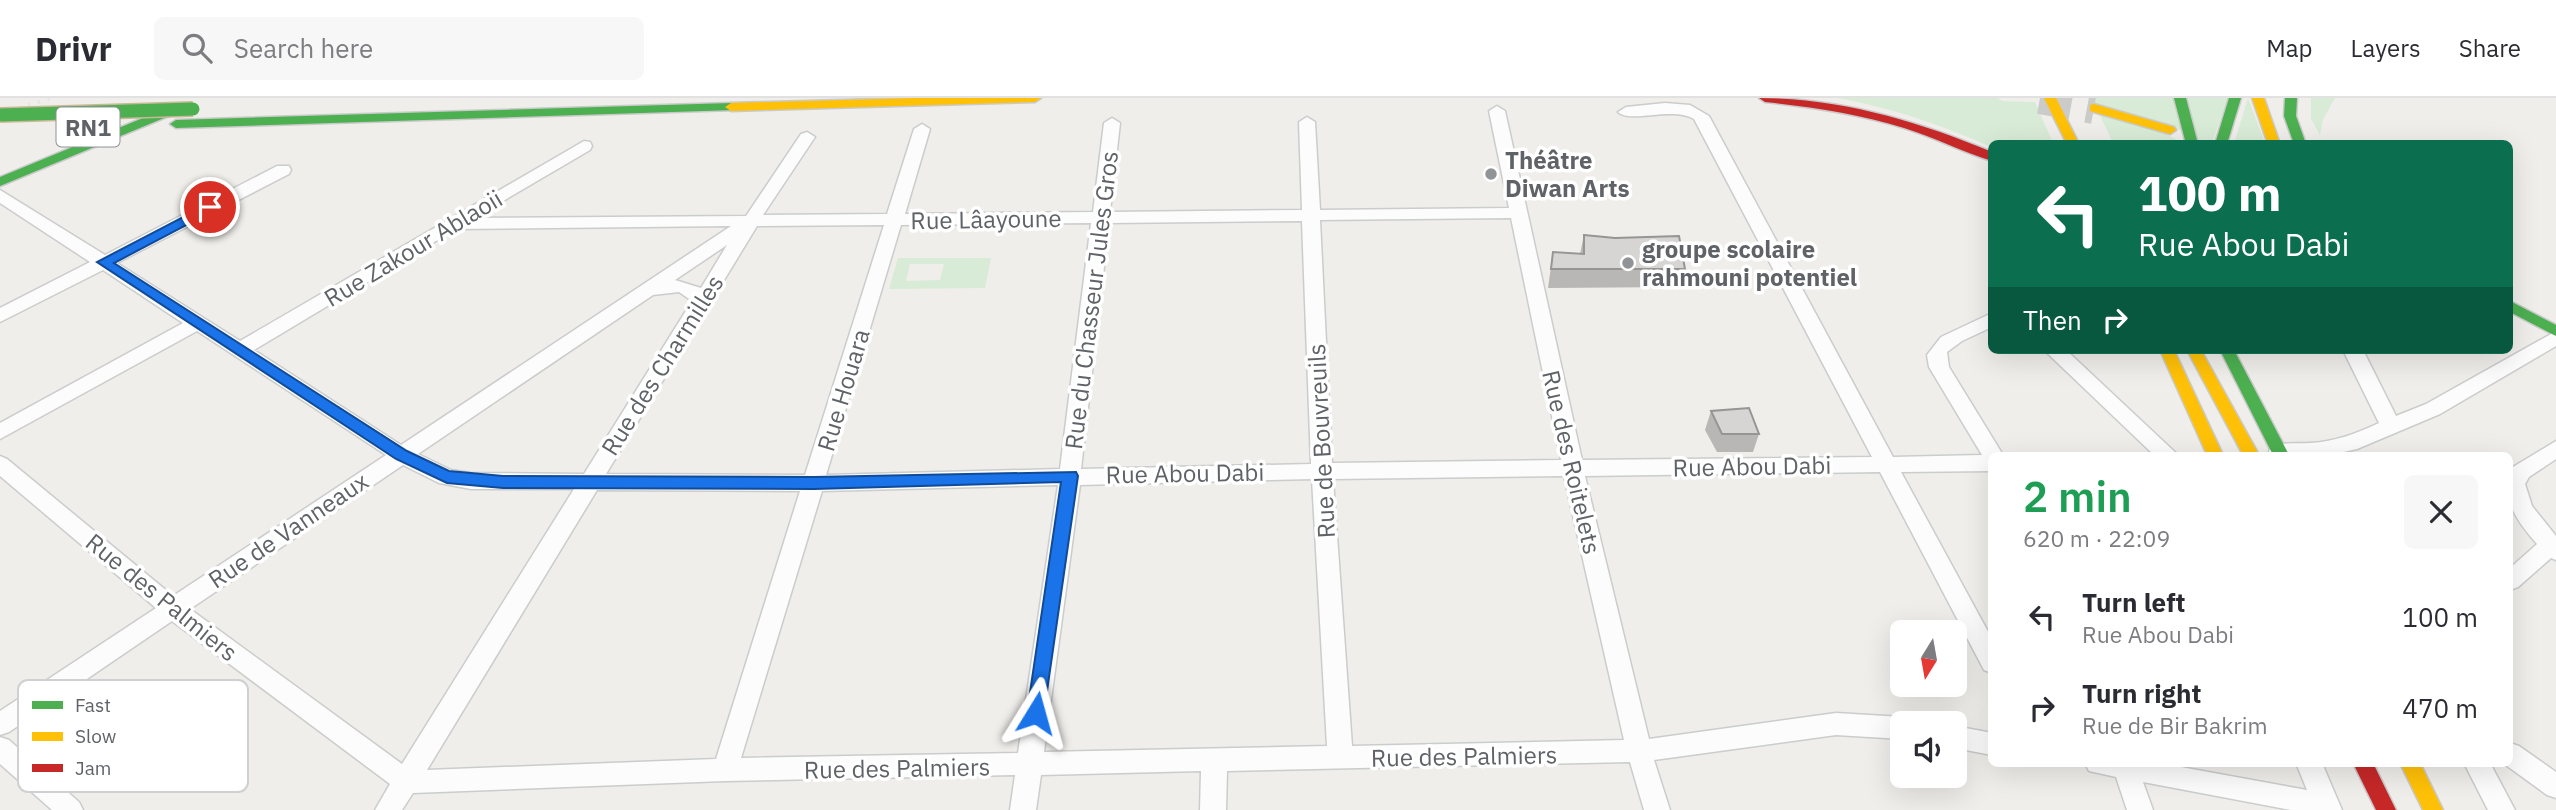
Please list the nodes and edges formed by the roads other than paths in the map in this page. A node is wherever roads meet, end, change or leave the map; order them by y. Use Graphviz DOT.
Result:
graph roads {
  1 [pos="558,98"];
  2 [pos="1035,98"];
  3 [pos="1765,98"];
  4 [pos="2050,98"];
  5 [pos="2180,98"];
  6 [pos="2235,98"];
  7 [pos="2258,98"];
  8 [pos="2291,98"];
  9 [pos="196,104"];
  10 [pos="1497,111"];
  11 [pos="1626,112"];
  12 [pos="2086,113"];
  13 [pos="0,114"];
  14 [pos="1307,122"];
  15 [pos="1112,123"];
  16 [pos="0,129"];
  17 [pos="922,129"];
  18 [pos="2170,130"];
  19 [pos="807,137"];
  20 [pos="2071,140"];
  21 [pos="2191,140"];
  22 [pos="2222,140"];
  23 [pos="2273,140"];
  24 [pos="2299,140"];
  25 [pos="584,146"];
  26 [pos="1988,155"];
  27 [pos="283,170"];
  28 [pos="0,182"];
  29 [pos="0,195"];
  30 [pos="1518,213"];
  31 [pos="1310,215"];
  32 [pos="1101,217"];
  33 [pos="895,219"];
  34 [pos="751,221"];
  35 [pos="455,224"];
  36 [pos="104,262"];
  37 [pos="2513,292"];
  38 [pos="642,293"];
  39 [pos="702,301"];
  40 [pos="2513,308"];
  41 [pos="2556,315"];
  42 [pos="0,316"];
  43 [pos="1988,320"];
  44 [pos="197,323"];
  45 [pos="2554,335"];
  46 [pos="242,349"];
  47 [pos="2058,354"];
  48 [pos="2169,354"];
  49 [pos="2196,354"];
  50 [pos="2229,354"];
  51 [pos="2355,354"];
  52 [pos="2391,426"];
  53 [pos="0,432"];
  54 [pos="2556,449"];
  55 [pos="1990,452"];
  56 [pos="2164,452"];
  57 [pos="2214,452"];
  58 [pos="2249,452"];
  59 [pos="2279,452"];
  60 [pos="2316,452"];
  61 [pos="401,455"];
  62 [pos="1887,463"];
  63 [pos="1988,463"];
  64 [pos="0,464"];
  65 [pos="1573,469"];
  66 [pos="1322,471"];
  67 [pos="1070,476"];
  68 [pos="589,482"];
  69 [pos="814,483"];
  70 [pos="2554,548"];
  71 [pos="2513,579"];
  72 [pos="172,608"];
  73 [pos="1988,655"];
  74 [pos="64,680"];
  75 [pos="18,711"];
  76 [pos="0,723"];
  77 [pos="1890,727"];
  78 [pos="1967,739"];
  79 [pos="1988,743"];
  80 [pos="0,748"];
  81 [pos="1639,751"];
  82 [pos="2513,756"];
  83 [pos="1340,759"];
  84 [pos="1214,761"];
  85 [pos="18,764"];
  86 [pos="1029,766"];
  87 [pos="2120,767"];
  88 [pos="2311,767"];
  89 [pos="2365,767"];
  90 [pos="2412,767"];
  91 [pos="2479,767"];
  92 [pos="2125,768"];
  93 [pos="725,770"];
  94 [pos="2166,770"];
  95 [pos="406,782"];
  96 [pos="2556,787"];
  97 [pos="50,792"];
  98 [pos="2328,807"];
  99 [pos="70,810"];
  100 [pos="388,810"];
  101 [pos="1023,810"];
  102 [pos="1213,810"];
  103 [pos="1657,810"];
  104 [pos="2140,810"];
  105 [pos="2386,810"];
  106 [pos="2433,810"];
  107 [pos="2502,810"];
  1 -- 9 [label="main road, RN1"];
  2 -- 16 [label="main road, RN1"];
  3 -- 26 [label="main road"];
  4 -- 20 [label="main road"];
  5 -- 21 [label="main road"];
  6 -- 22 [label="main road"];
  7 -- 23 [label="main road"];
  8 -- 24 [label="main road"];
  9 -- 13 [label="main road, RN1, bridge"];
  9 -- 28 [label="main road"];
  10 -- 30 [label="street, Rue des Roitelets"];
  11 -- 62 [label="street"];
  12 -- 18 [label="main road"];
  14 -- 31 [label="street, Rue de Bouvreuils"];
  15 -- 32 [label="street, Rue du Chasseur Jules Gros"];
  17 -- 33 [label="street, Rue Houara"];
  19 -- 34 [label="street, Rue des Charmilles"];
  25 -- 35 [label="street, Rue Zakour Ablaoii"];
  27 -- 36 [label="street"];
  29 -- 36 [label="street, Rue Abou Dabi"];
  30 -- 31 [label="street, Rue Lâayoune"];
  30 -- 65 [label="street, Rue des Roitelets"];
  31 -- 32 [label="street, Rue Lâayoune"];
  31 -- 66 [label="street, Rue de Bouvreuils"];
  32 -- 33 [label="street, Rue Lâayoune"];
  32 -- 67 [label="street, Rue du Chasseur Jules Gros"];
  33 -- 34 [label="street, Rue Lâayoune"];
  33 -- 69 [label="street, Rue Houara"];
  34 -- 35 [label="street, Rue Lâayoune"];
  34 -- 38 [label="street, Rue de Vanneaux"];
  34 -- 39 [label="street, Rue des Charmilles"];
  35 -- 46 [label="street, Rue Zakour Ablaoii"];
  36 -- 42 [label="street"];
  36 -- 44 [label="street, Rue Abou Dabi"];
  37 -- 41 [label="main road"];
  38 -- 39 [label="street"];
  38 -- 61 [label="street, Rue de Vanneaux"];
  39 -- 68 [label="street, Rue des Charmilles"];
  40 -- 45 [label="main road"];
  43 -- 55 [label="street"];
  44 -- 46 [label="street, Rue Abou Dabi"];
  44 -- 53 [label="street"];
  45 -- 52 [label="street"];
  46 -- 61 [label="street, Rue Abou Dabi"];
  47 -- 56 [label="street"];
  48 -- 57 [label="main road"];
  49 -- 58 [label="main road"];
  50 -- 59 [label="main road"];
  51 -- 52 [label="street"];
  52 -- 60 [label="street"];
  54 -- 70 [label="street"];
  61 -- 68 [label="street, Rue Abou Dabi"];
  61 -- 72 [label="street, Rue de Vanneaux"];
  62 -- 63 [label="street, Rue Abou Dabi"];
  62 -- 65 [label="street, Rue Abou Dabi"];
  62 -- 73 [label="street"];
  64 -- 72 [label="street, Rue des Palmiers"];
  65 -- 66 [label="street, Rue Abou Dabi"];
  65 -- 81 [label="street, Rue des Roitelets"];
  66 -- 67 [label="street, Rue Abou Dabi"];
  66 -- 83 [label="street, Rue de Bouvreuils"];
  67 -- 69 [label="street, Rue Abou Dabi"];
  67 -- 86 [label="street, Rue du Chasseur Jules Gros"];
  68 -- 69 [label="street, Rue Abou Dabi"];
  68 -- 95 [label="street, Rue des Charmilles"];
  69 -- 93 [label="street, Rue Houara"];
  70 -- 71 [label="street"];
  72 -- 74 [label="street, Rue de Vanneaux"];
  72 -- 95 [label="street, Rue des Palmiers"];
  75 -- 76 [label="street, Rue de Vanneaux"];
  77 -- 81 [label="street, Rue des Palmiers"];
  78 -- 79 [label="street"];
  80 -- 85 [label="street"];
  81 -- 83 [label="street, Rue des Palmiers"];
  81 -- 103 [label="street, Rue des Roitelets"];
  82 -- 96 [label="street"];
  83 -- 84 [label="street, Rue des Palmiers"];
  84 -- 86 [label="street, Rue des Palmiers"];
  84 -- 102 [label="street"];
  86 -- 93 [label="street, Rue des Palmiers"];
  86 -- 101 [label="street, Rue du Chasseur Jules Gros"];
  87 -- 92 [label="street"];
  88 -- 98 [label="street"];
  89 -- 105 [label="main road"];
  90 -- 106 [label="main road"];
  91 -- 107 [label="street"];
  92 -- 94 [label="street"];
  92 -- 104 [label="street"];
  93 -- 95 [label="street, Rue des Palmiers"];
  94 -- 98 [label="street"];
  95 -- 100 [label="street, Rue des Charmilles"];
  97 -- 99 [label="street"];
}
